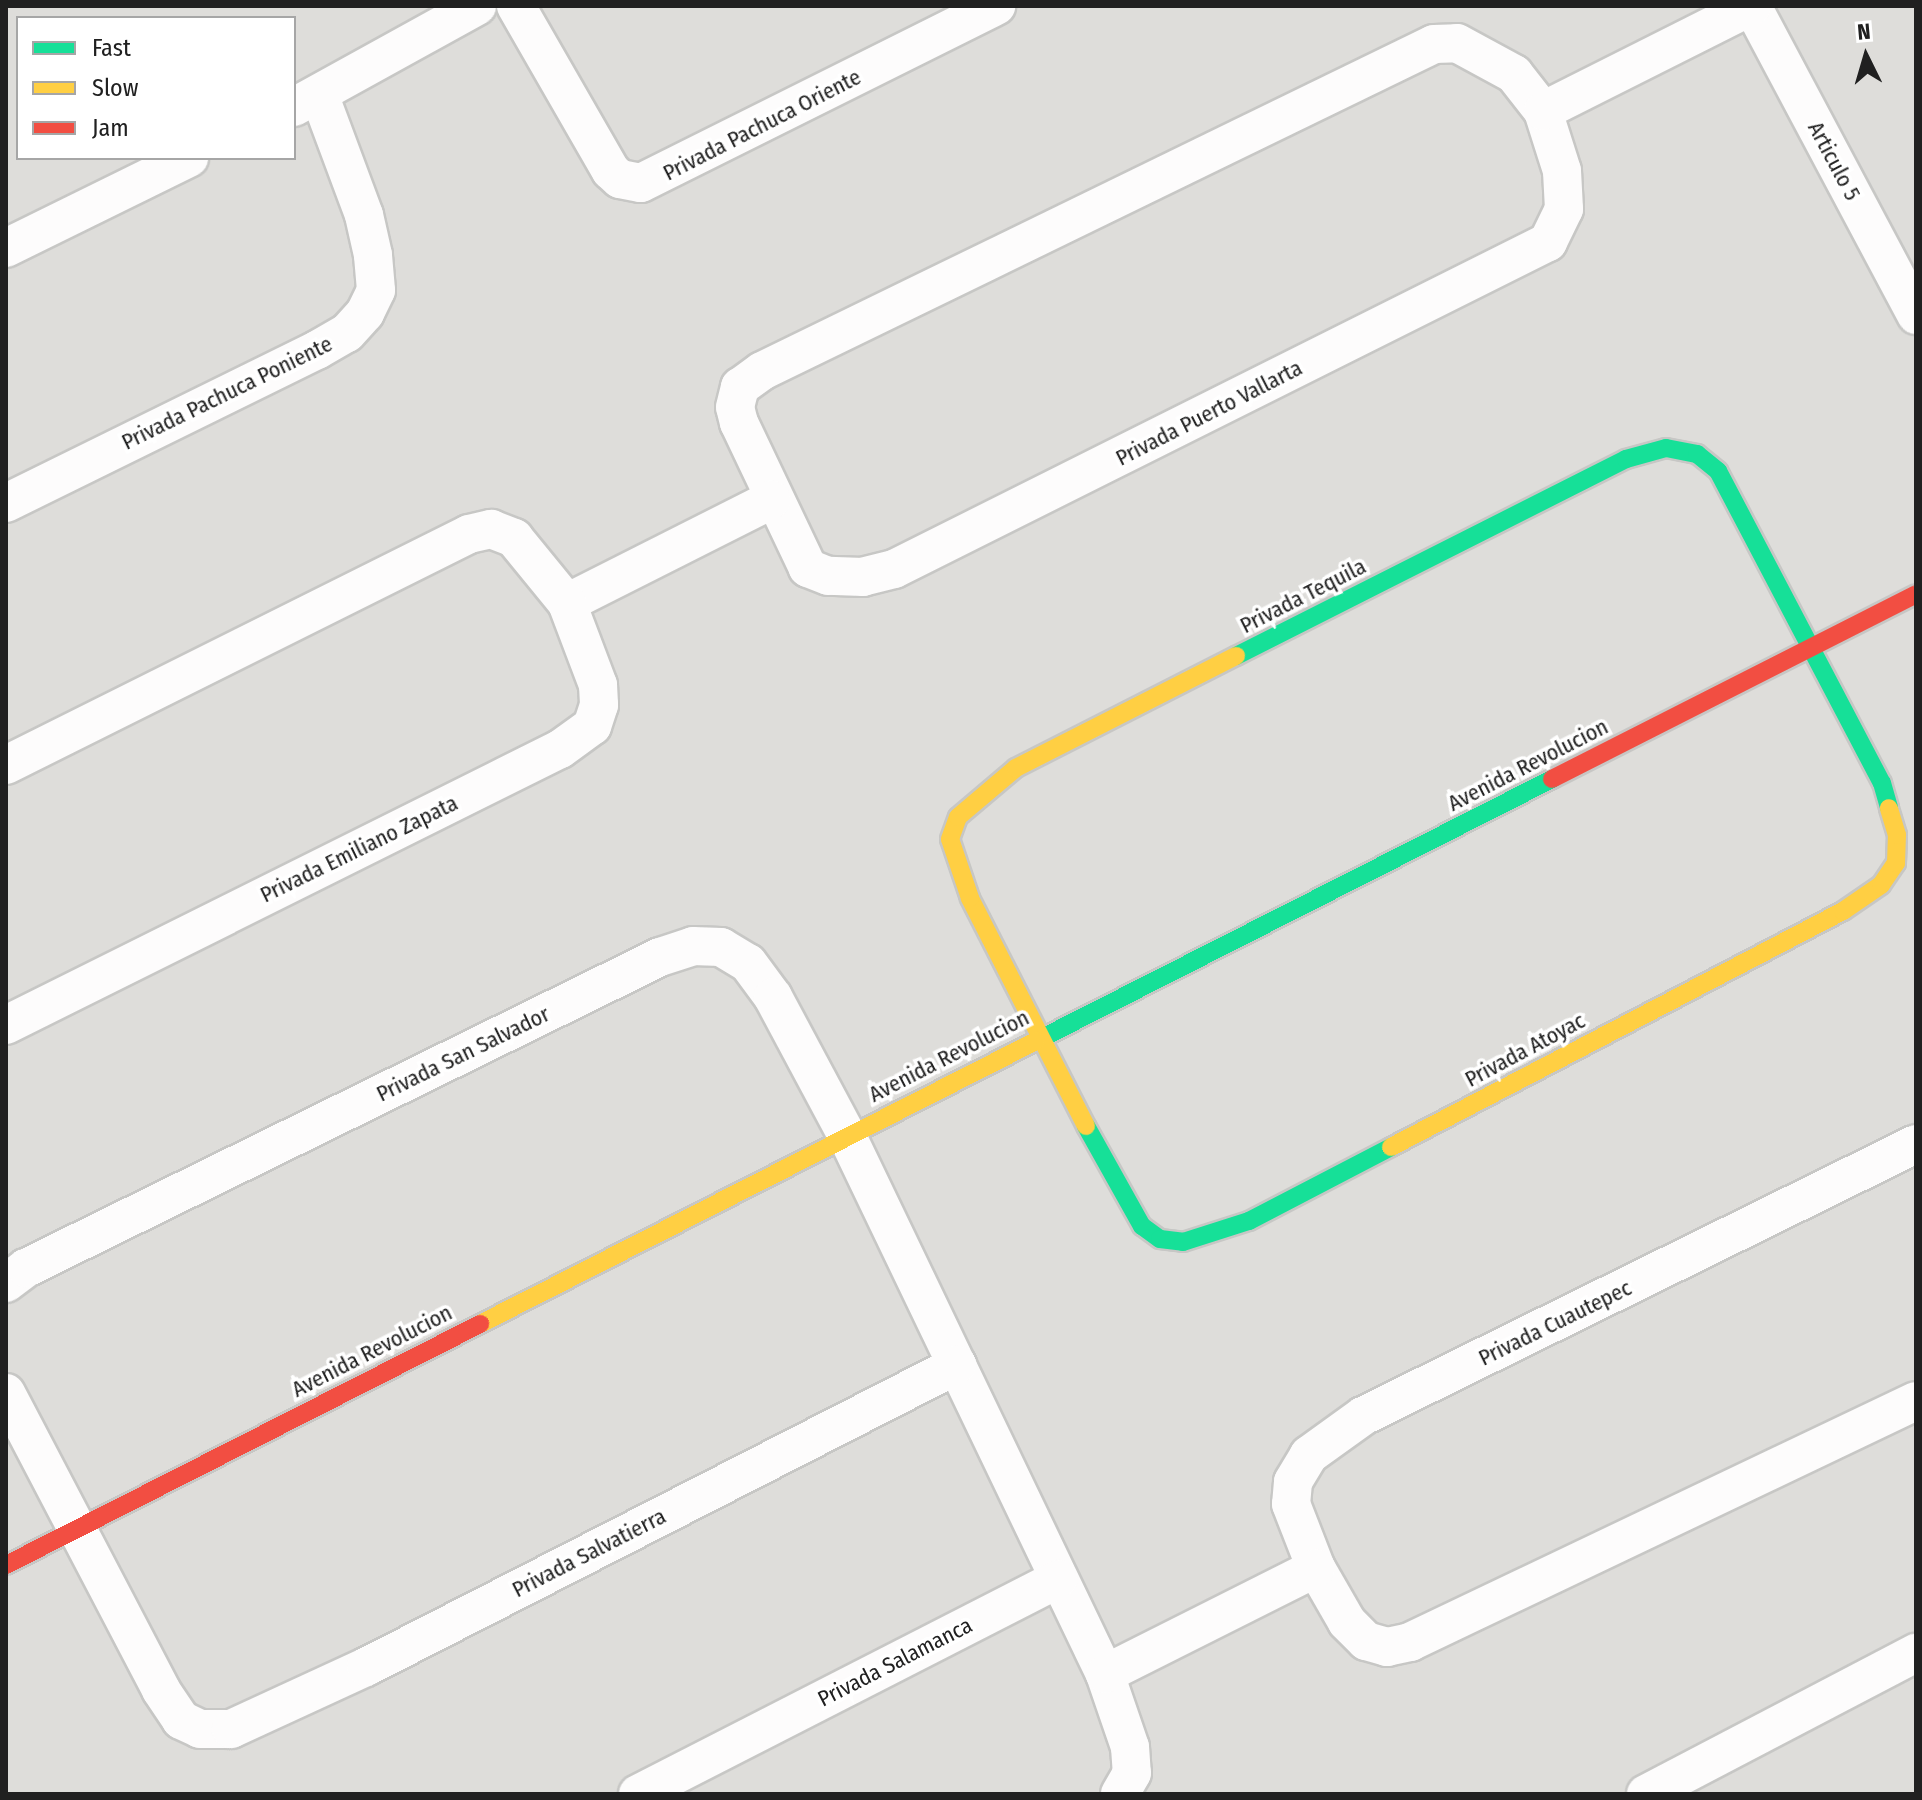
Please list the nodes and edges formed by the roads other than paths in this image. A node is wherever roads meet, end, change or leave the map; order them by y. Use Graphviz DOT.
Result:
graph roads {
  1 [pos="477,6"];
  2 [pos="516,6"];
  3 [pos="996,6"];
  4 [pos="1752,6"];
  5 [pos="411,21"];
  6 [pos="307,100"];
  7 [pos="1543,111"];
  8 [pos="185,160"];
  9 [pos="6,248"];
  10 [pos="1916,315"];
  11 [pos="771,500"];
  12 [pos="6,503"];
  13 [pos="1916,594"];
  14 [pos="567,603"];
  15 [pos="1812,649"];
  16 [pos="6,765"];
  17 [pos="6,1025"];
  18 [pos="1039,1038"];
  19 [pos="846,1134"];
  20 [pos="1916,1144"];
  21 [pos="6,1283"];
  22 [pos="957,1365"];
  23 [pos="6,1393"];
  24 [pos="1916,1401"];
  25 [pos="77,1529"];
  26 [pos="6,1565"];
  27 [pos="1316,1568"];
  28 [pos="1058,1579"];
  29 [pos="1916,1653"];
  30 [pos="1105,1674"];
  31 [pos="638,1794"];
  32 [pos="1120,1794"];
  33 [pos="1646,1794"];
  1 -- 5 [label="street"];
  2 -- 3 [label="street, Privada Pachuca Oriente"];
  4 -- 7 [label="street"];
  4 -- 10 [label="street, Articulo 5"];
  5 -- 6 [label="street"];
  6 -- 12 [label="street, Privada Pachuca Poniente"];
  7 -- 11 [label="street, Privada Puerto Vallarta"];
  7 -- 11 [label="street, Privada Puerto Vallarta"];
  8 -- 9 [label="street"];
  11 -- 14 [label="street"];
  13 -- 15 [label="street, Avenida Revolucion"];
  14 -- 16 [label="street, Privada Emiliano Zapata"];
  14 -- 17 [label="street, Privada Emiliano Zapata"];
  15 -- 18 [label="street, Avenida Revolucion"];
  15 -- 18 [label="street, Privada Tequila"];
  15 -- 18 [label="street, Privada Atoyac"];
  18 -- 19 [label="street, Avenida Revolucion"];
  19 -- 21 [label="street, Privada San Salvador"];
  19 -- 22 [label="street"];
  19 -- 25 [label="street, Avenida Revolucion"];
  20 -- 27 [label="street, Privada Cuautepec"];
  22 -- 25 [label="street, Privada Salvatierra"];
  22 -- 28 [label="street"];
  23 -- 25 [label="street"];
  24 -- 27 [label="street, Privada Cuautepec"];
  25 -- 26 [label="street, Avenida Revolucion"];
  27 -- 30 [label="street"];
  28 -- 30 [label="street"];
  28 -- 31 [label="street, Privada Salamanca"];
  29 -- 33 [label="street"];
  30 -- 32 [label="street"];
}
